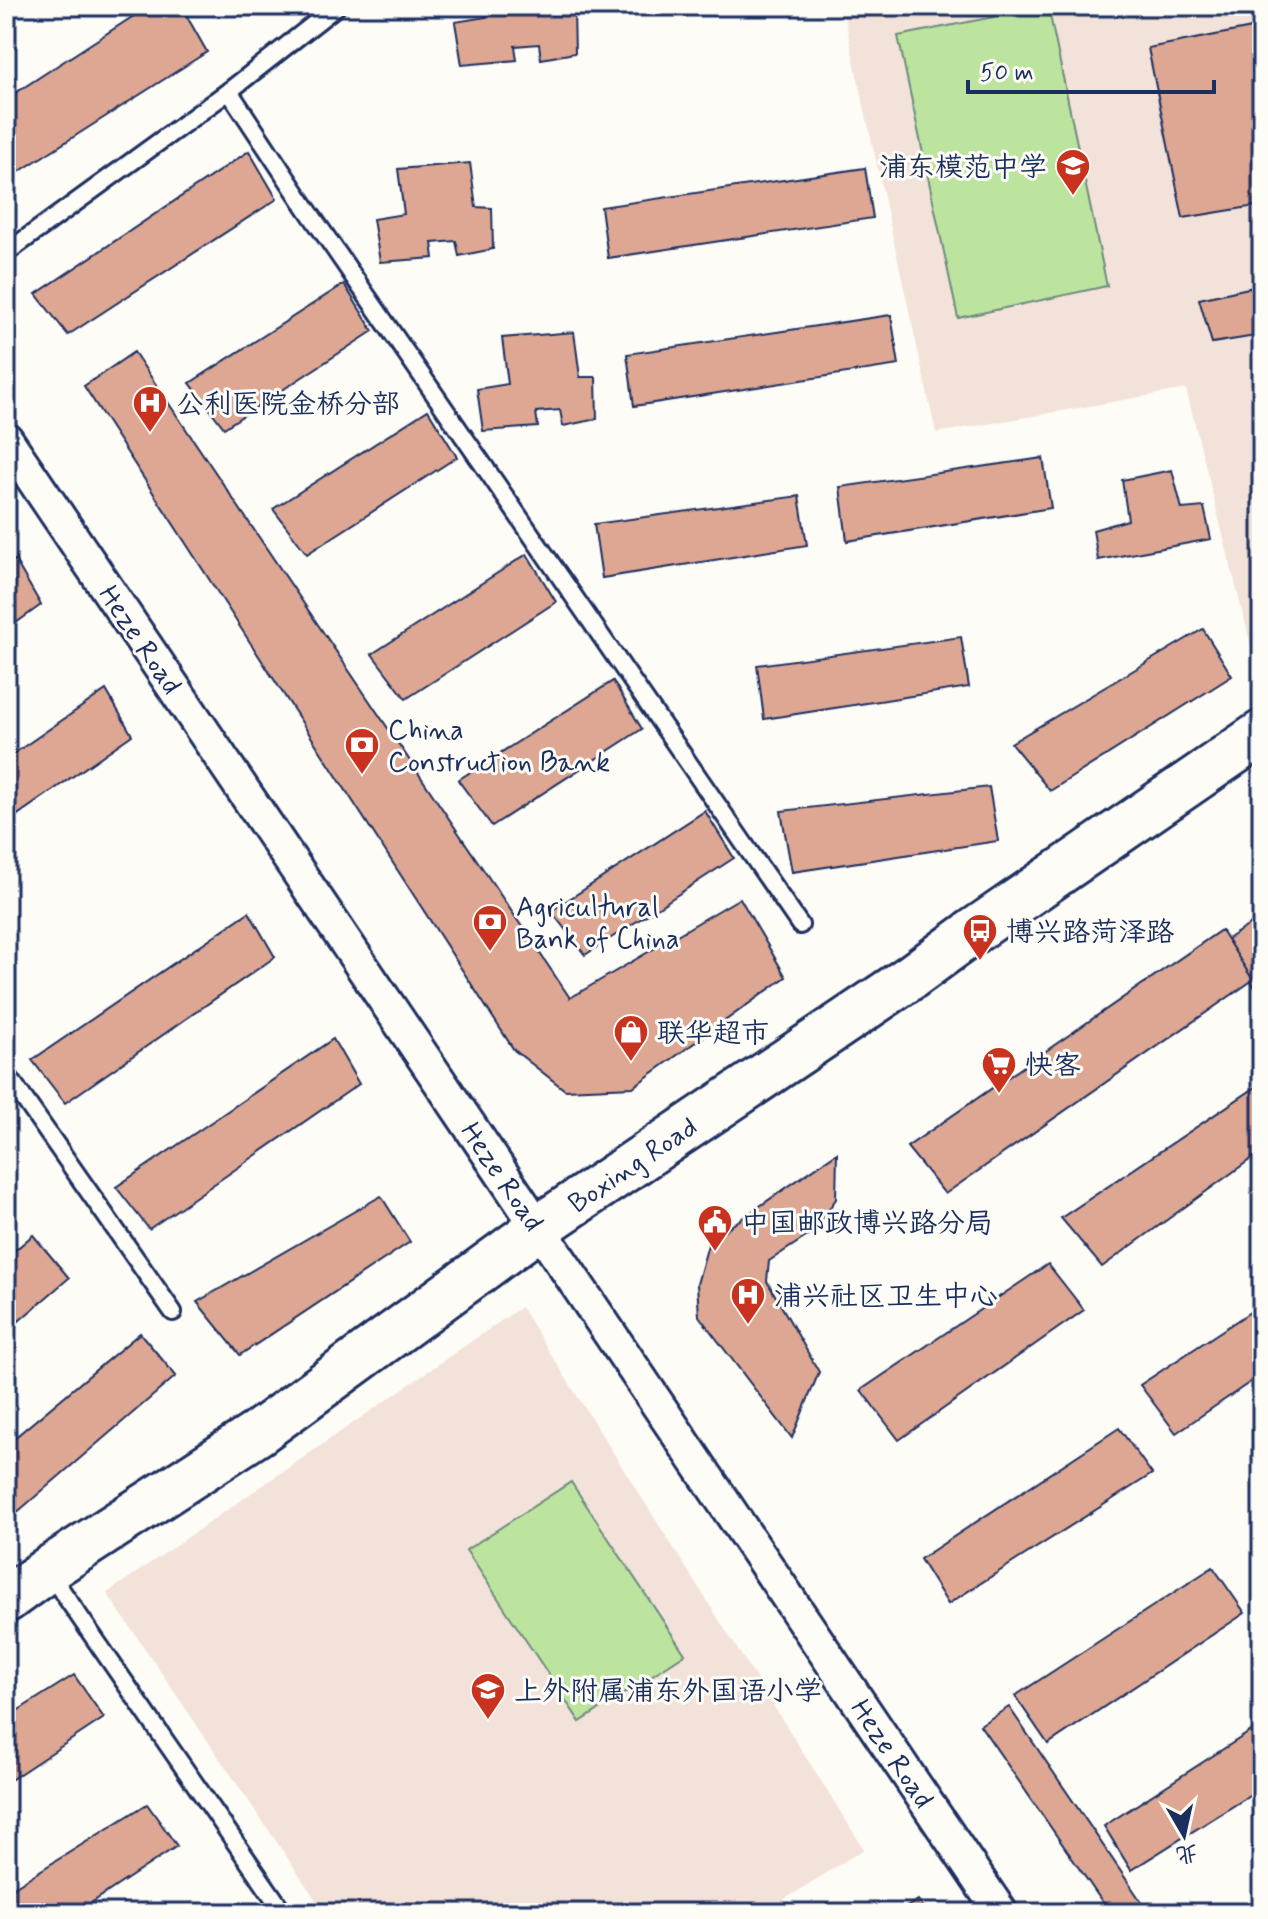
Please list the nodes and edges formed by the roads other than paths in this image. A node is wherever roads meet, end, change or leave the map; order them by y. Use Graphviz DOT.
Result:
graph roads {
  1 [pos="337,6"];
  2 [pos="229,91"];
  3 [pos="6,253"];
  4 [pos="6,439"];
  5 [pos="1262,733"];
  6 [pos="800,925"];
  7 [pos="6,1073"];
  8 [pos="538,1228"];
  9 [pos="173,1312"];
  10 [pos="47,1570"];
  11 [pos="8,1596"];
  12 [pos="284,1913"];
  13 [pos="1001,1913"];
  1 -- 2 [label="lane"];
  2 -- 3 [label="lane"];
  2 -- 6 [label="lane"];
  4 -- 8 [label="street, Heze Road"];
  5 -- 8 [label="street, Boxing Road"];
  7 -- 9 [label="lane"];
  8 -- 10 [label="street, Boxing Road"];
  8 -- 13 [label="street, Heze Road"];
  10 -- 11 [label="street, Boxing Road"];
  10 -- 12 [label="lane"];
}
